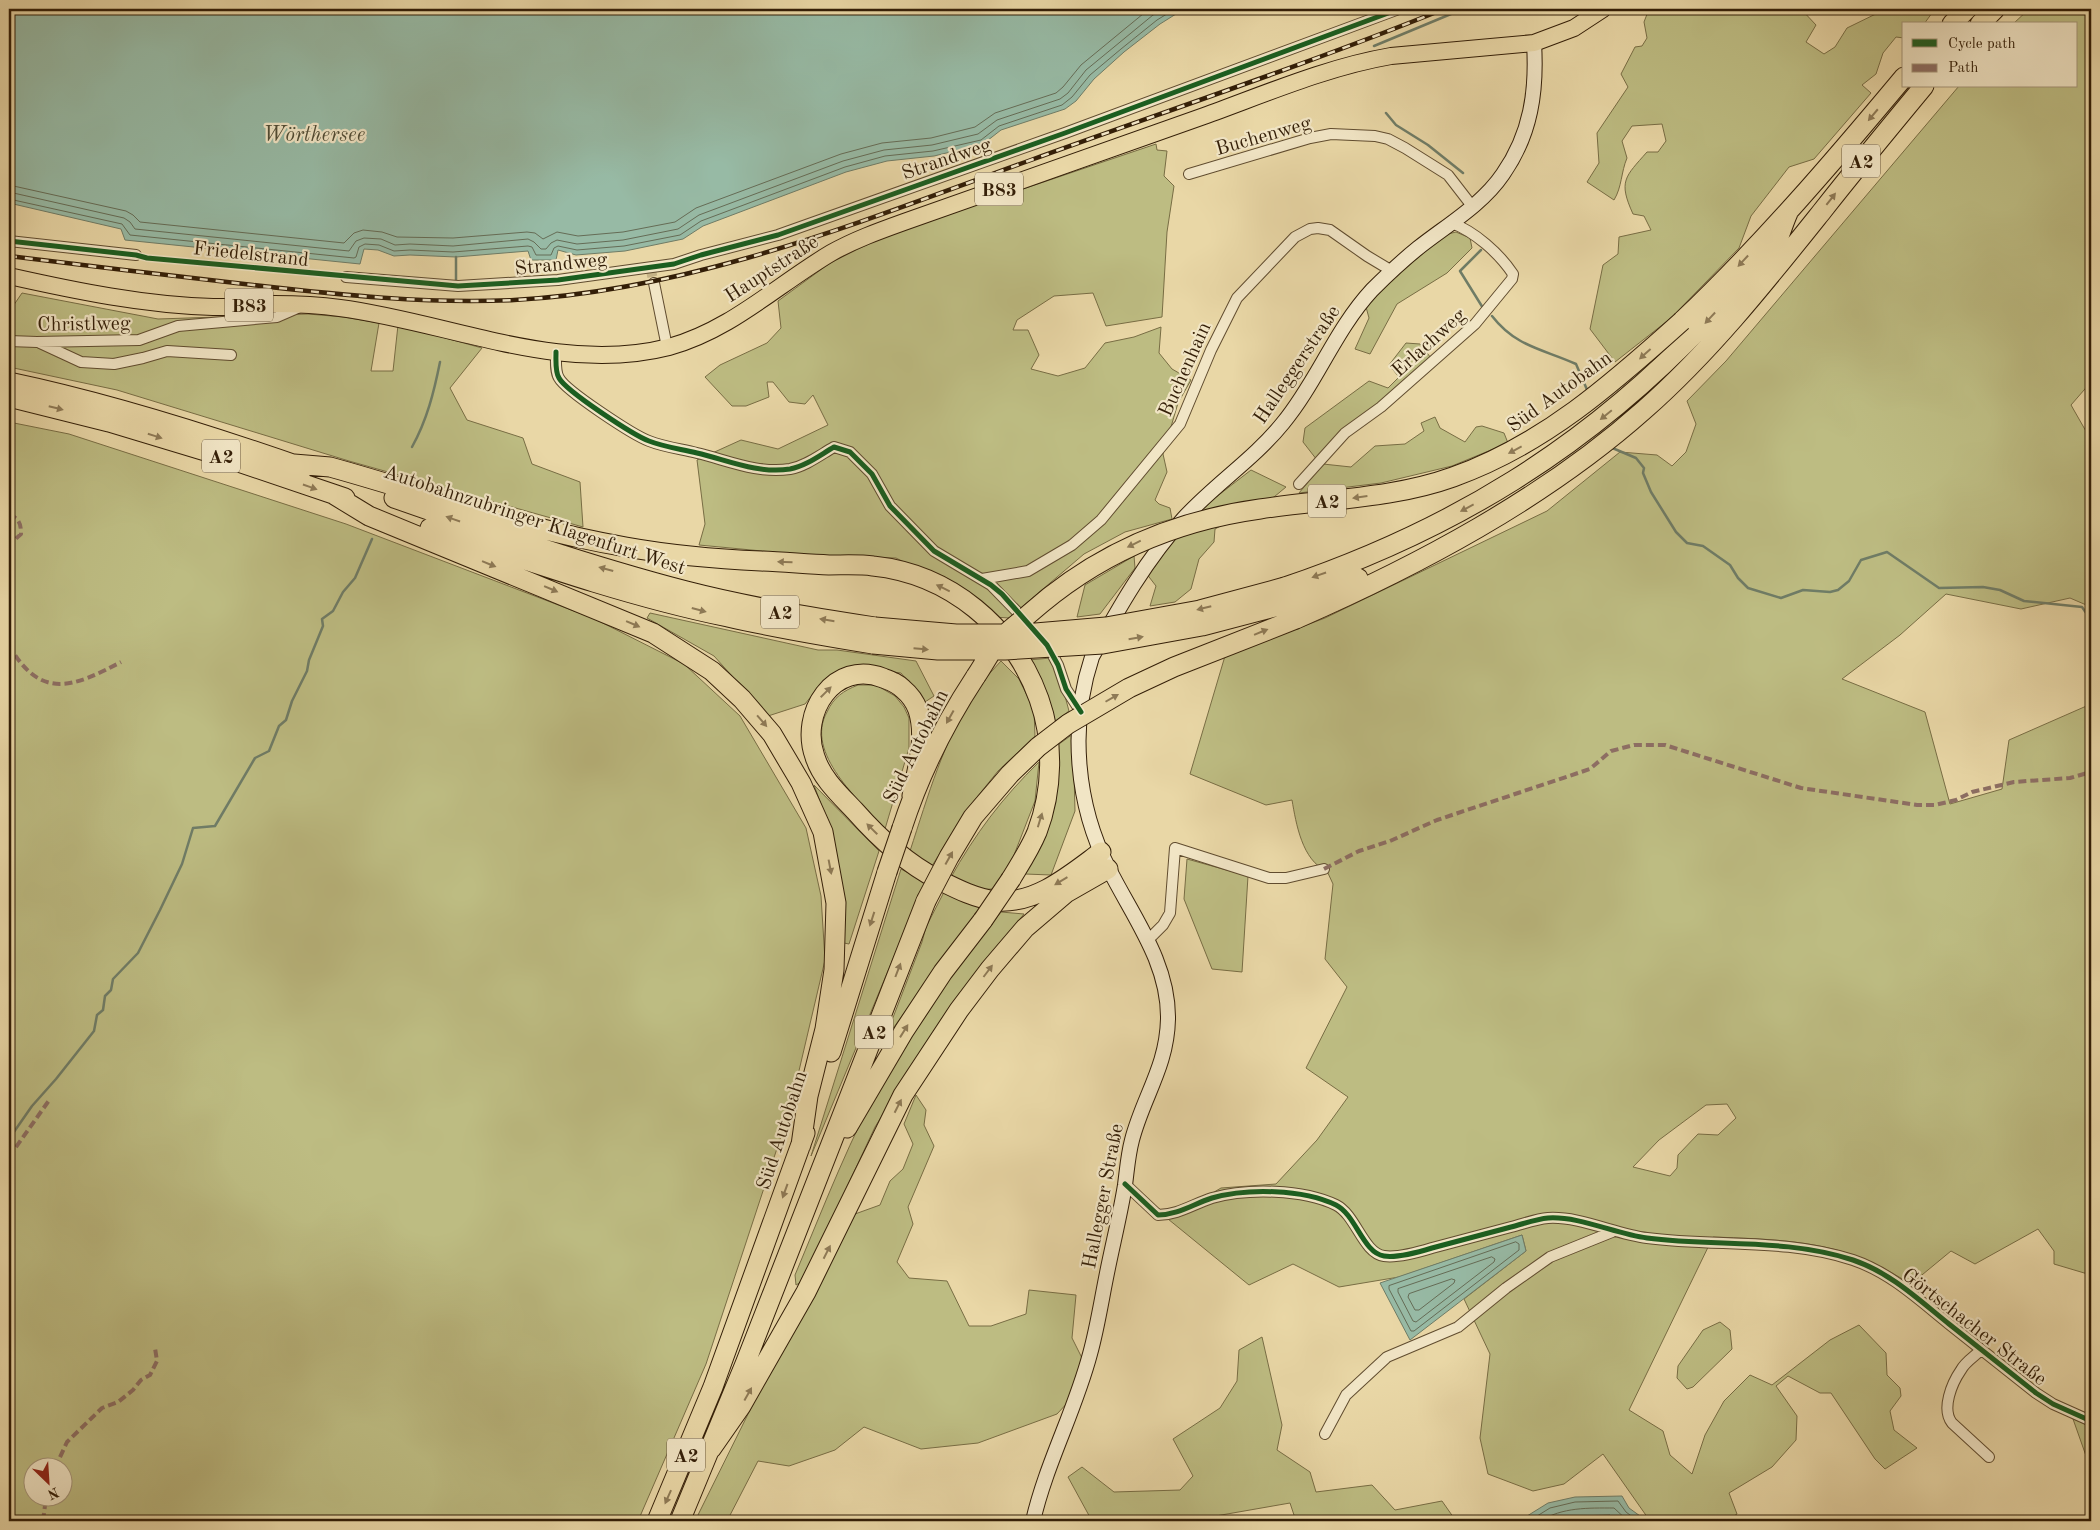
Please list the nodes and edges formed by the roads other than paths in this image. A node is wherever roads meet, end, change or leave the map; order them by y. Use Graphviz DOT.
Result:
graph roads {
  1 [pos="1399,9"];
  2 [pos="1604,9"];
  3 [pos="1967,9"];
  4 [pos="1995,9"];
  5 [pos="1954,22"];
  6 [pos="1982,22"];
  7 [pos="1534,44"];
  8 [pos="1902,79"];
  9 [pos="1922,88"];
  10 [pos="1189,174"];
  11 [pos="1472,206"];
  12 [pos="1452,223"];
  13 [pos="9,241"];
  14 [pos="136,255"];
  15 [pos="1392,271"];
  16 [pos="9,276"];
  17 [pos="346,277"];
  18 [pos="654,284"];
  19 [pos="305,305"];
  20 [pos="1694,335"];
  21 [pos="9,341"];
  22 [pos="37,342"];
  23 [pos="667,347"];
  24 [pos="556,352"];
  25 [pos="231,354"];
  26 [pos="9,382"];
  27 [pos="9,397"];
  28 [pos="294,464"];
  29 [pos="1300,484"];
  30 [pos="516,566"];
  31 [pos="982,579"];
  32 [pos="1290,603"];
  33 [pos="874,636"];
  34 [pos="1081,712"];
  35 [pos="912,796"];
  36 [pos="1105,860"];
  37 [pos="1324,869"];
  38 [pos="1148,940"];
  39 [pos="801,1145"];
  40 [pos="824,1162"];
  41 [pos="1125,1184"];
  42 [pos="1612,1232"];
  43 [pos="1981,1350"];
  44 [pos="2091,1421"];
  45 [pos="1325,1434"];
  46 [pos="711,1449"];
  47 [pos="1989,1457"];
  48 [pos="657,1521"];
  49 [pos="680,1521"];
  50 [pos="1033,1521"];
  1 -- 17 [label="street, Strandweg"];
  2 -- 7 [label="main road, Hauptstraße / B83"];
  3 -- 5 [label="highway"];
  4 -- 6 [label="highway"];
  7 -- 11 [label="main road, Halleggerstraße"];
  7 -- 23 [label="main road, Hauptstraße / B83"];
  8 -- 20 [label="highway, Süd Autobahn / A2, one-way"];
  20 -- 9 [label="highway, Süd Autobahn / A2, one-way"];
  10 -- 11 [label="street, Buchenweg"];
  11 -- 12 [label="main road, Halleggerstraße"];
  12 -- 15 [label="main road, Halleggerstraße"];
  12 -- 29 [label="street, Erlachweg"];
  13 -- 14 [label="street"];
  15 -- 31 [label="street, Buchenhain"];
  15 -- 34 [label="main road, Halleggerstraße"];
  16 -- 19 [label="main road, B83"];
  18 -- 23 [label="street"];
  19 -- 22 [label="street, Christlweg"];
  19 -- 24 [label="main road, B83"];
  20 -- 32 [label="highway, Autobahnzubringer Klagenfurt West / A2, one-way"];
  20 -- 32 [label="highway, Süd Autobahn / A2"];
  20 -- 35 [label="highway, Süd Autobahn / A2, one-way, bridge"];
  21 -- 22 [label="street, Christlweg"];
  22 -- 25 [label="street"];
  23 -- 24 [label="main road, Hauptstraße / B83"];
  24 -- 31 [label="street"];
  26 -- 28 [label="highway, Autobahnzubringer Klagenfurt West / A2"];
  27 -- 30 [label="highway, A2, one-way"];
  33 -- 28 [label="highway, Autobahnzubringer Klagenfurt West / A2, one-way"];
  40 -- 28 [label="highway, one-way, bridge"];
  30 -- 33 [label="highway, Autobahnzubringer Klagenfurt West / A2, one-way"];
  30 -- 39 [label="highway, one-way"];
  31 -- 34 [label="street"];
  32 -- 33 [label="highway, Autobahnzubringer Klagenfurt West / A2, bridge"];
  40 -- 32 [label="highway, Süd Autobahn / A2, one-way, bridge"];
  34 -- 36 [label="main road, Hallegger Straße"];
  36 -- 35 [label="highway, one-way"];
  35 -- 39 [label="highway, Süd Autobahn / A2, one-way, bridge"];
  36 -- 38 [label="main road, Hallegger Straße"];
  46 -- 36 [label="highway, one-way"];
  37 -- 38 [label="street"];
  38 -- 41 [label="main road, Hallegger Straße"];
  39 -- 48 [label="highway, Süd Autobahn / A2, one-way"];
  40 -- 46 [label="highway, Süd Autobahn / A2"];
  41 -- 42 [label="street, Görtschacher Straße"];
  41 -- 50 [label="main road, Hallegger Straße"];
  42 -- 43 [label="street, Görtschacher Straße"];
  42 -- 45 [label="street"];
  43 -- 44 [label="street, Görtschacher Straße"];
  43 -- 47 [label="street"];
  46 -- 49 [label="highway, Süd Autobahn / A2"];
}
